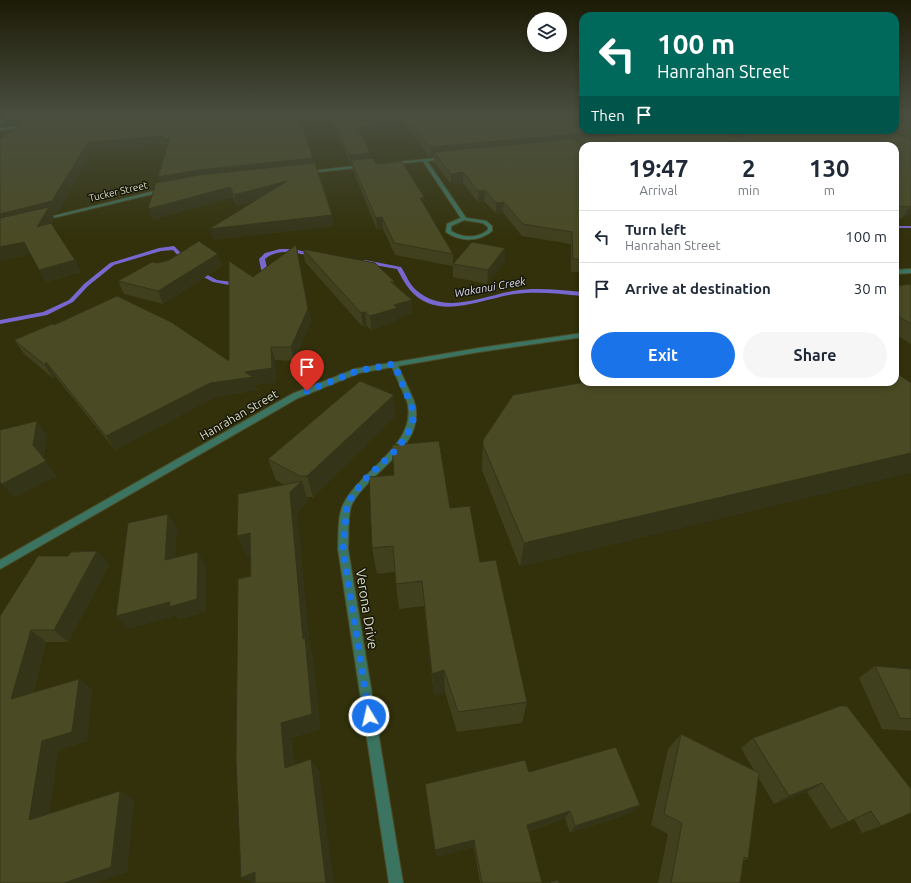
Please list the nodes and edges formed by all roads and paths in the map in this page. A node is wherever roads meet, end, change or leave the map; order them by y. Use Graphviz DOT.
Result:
graph roads {
  1 [pos="448,158"];
  2 [pos="424,160"];
  3 [pos="385,164"];
  4 [pos="369,166"];
  5 [pos="298,172"];
  6 [pos="166,190"];
  7 [pos="464,219"];
  8 [pos="37,220"];
  9 [pos="911,271"];
  10 [pos="899,272"];
  11 [pos="579,336"];
  12 [pos="394,364"];
  13 [pos="0,565"];
  14 [pos="396,883"];
  1 -- 2 [label="street"];
  2 -- 3 [label="street"];
  2 -- 7 [label="street"];
  4 -- 5 [label="street"];
  6 -- 8 [label="street, Tucker Street"];
  7 -- 7 [label="street"];
  9 -- 10 [label="street"];
  11 -- 12 [label="street, Hanrahan Street"];
  12 -- 13 [label="street, Hanrahan Street"];
  12 -- 14 [label="street, Verona Drive"];
}
